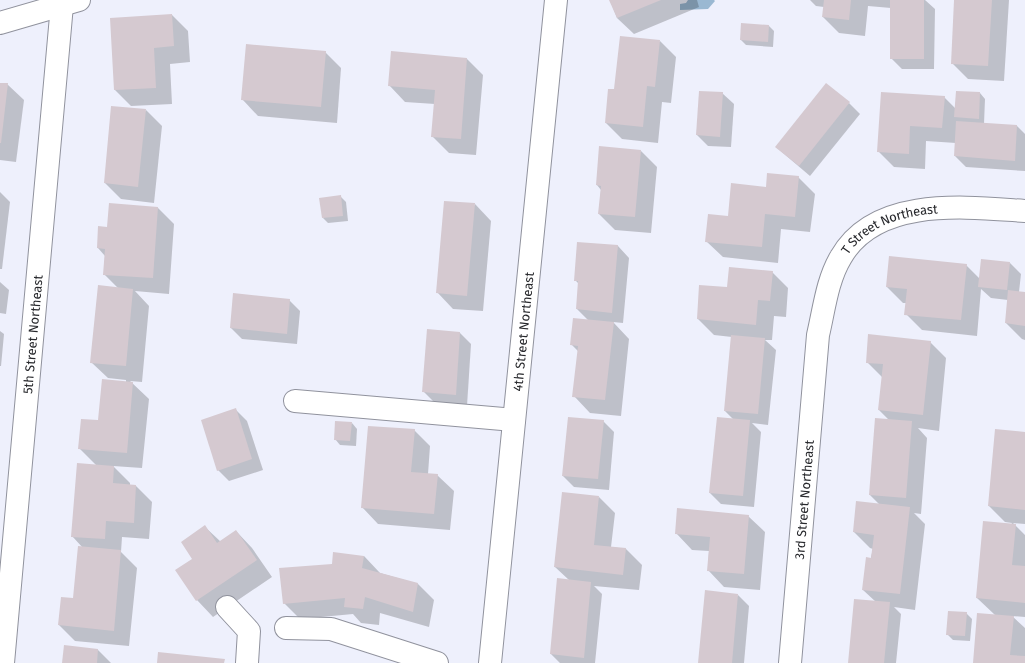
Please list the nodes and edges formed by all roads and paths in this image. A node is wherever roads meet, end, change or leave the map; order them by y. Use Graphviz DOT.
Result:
graph roads {
  1 [pos="556,0"];
  2 [pos="70,3"];
  3 [pos="0,23"];
  4 [pos="1025,211"];
  5 [pos="818,335"];
  6 [pos="295,401"];
  7 [pos="514,420"];
  8 [pos="227,607"];
  9 [pos="286,628"];
  10 [pos="3,663"];
  11 [pos="247,663"];
  12 [pos="437,663"];
  13 [pos="490,663"];
  14 [pos="790,663"];
  1 -- 7 [label="street, 4th Street Northeast"];
  2 -- 3 [label="street"];
  2 -- 10 [label="street, 5th Street Northeast"];
  4 -- 5 [label="street, T Street Northeast"];
  5 -- 14 [label="street, 3rd Street Northeast"];
  6 -- 7 [label="street"];
  7 -- 13 [label="street, 4th Street Northeast"];
  8 -- 11 [label="street"];
  9 -- 12 [label="street"];
}
